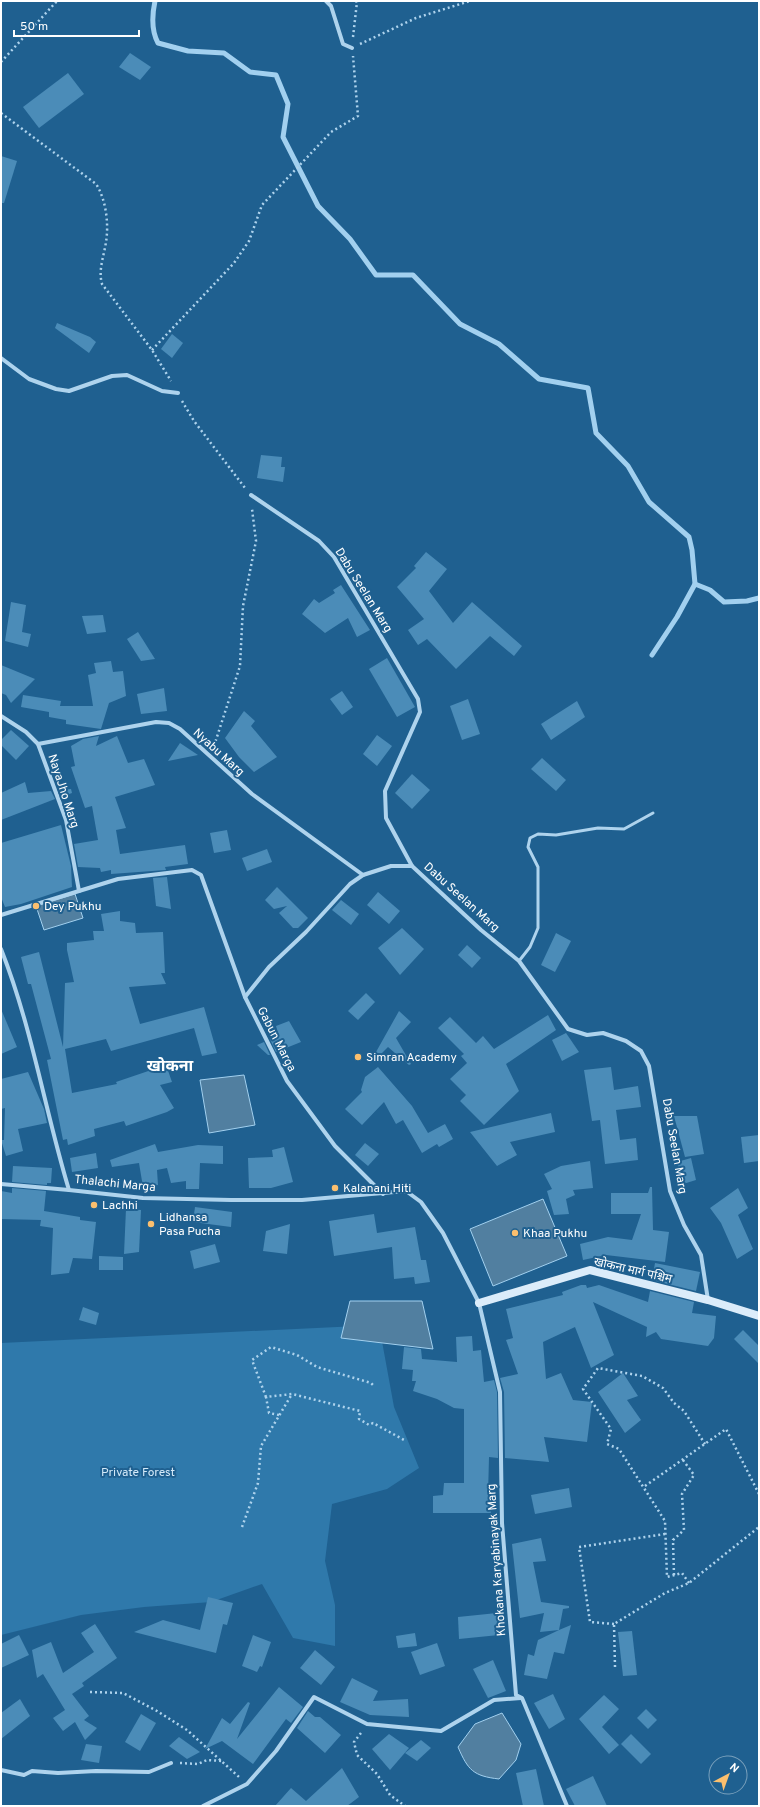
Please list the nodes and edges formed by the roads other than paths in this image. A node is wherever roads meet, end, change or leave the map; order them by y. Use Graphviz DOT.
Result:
graph roads {
  1 [pos="326,1"];
  2 [pos="352,48"];
  3 [pos="1,358"];
  4 [pos="178,393"];
  5 [pos="251,495"];
  6 [pos="1,716"];
  7 [pos="38,744"];
  8 [pos="653,813"];
  9 [pos="412,866"];
  10 [pos="363,875"];
  11 [pos="78,891"];
  12 [pos="1,915"];
  13 [pos="1,949"];
  14 [pos="519,961"];
  15 [pos="245,997"];
  16 [pos="1,1184"];
  17 [pos="69,1190"];
  18 [pos="383,1194"];
  19 [pos="708,1300"];
  20 [pos="479,1303"];
  21 [pos="759,1316"];
  22 [pos="522,1698"];
  23 [pos="170,1763"];
  24 [pos="1,1770"];
  25 [pos="203,1806"];
  26 [pos="567,1806"];
  1 -- 2 [label="street"];
  3 -- 4 [label="street"];
  5 -- 9 [label="street, Dabu Seelan Marg"];
  6 -- 7 [label="street, NayaJho Marg"];
  7 -- 10 [label="street, Nyabu Marg"];
  7 -- 11 [label="street, NayaJho Marg"];
  8 -- 14 [label="lane"];
  9 -- 10 [label="street"];
  9 -- 14 [label="street, Dabu Seelan Marg"];
  10 -- 15 [label="street"];
  11 -- 12 [label="street"];
  11 -- 15 [label="street, Gabun Marga"];
  13 -- 17 [label="street, Thalachi Marga"];
  14 -- 19 [label="street, Dabu Seelan Marg"];
  15 -- 18 [label="street, Gabun Marga"];
  16 -- 17 [label="street"];
  17 -- 18 [label="street, Thalachi Marga"];
  18 -- 20 [label="street, Thalachi Marga"];
  19 -- 20 [label="street, खोकना मार्ग पश्चिम"];
  19 -- 21 [label="street, खोकना मार्ग पश्चिम"];
  20 -- 22 [label="street, Khokana Karyabinayak Marg"];
  22 -- 25 [label="street"];
  22 -- 26 [label="street, Khokana Karyabinayak Marg"];
  23 -- 24 [label="street"];
}
